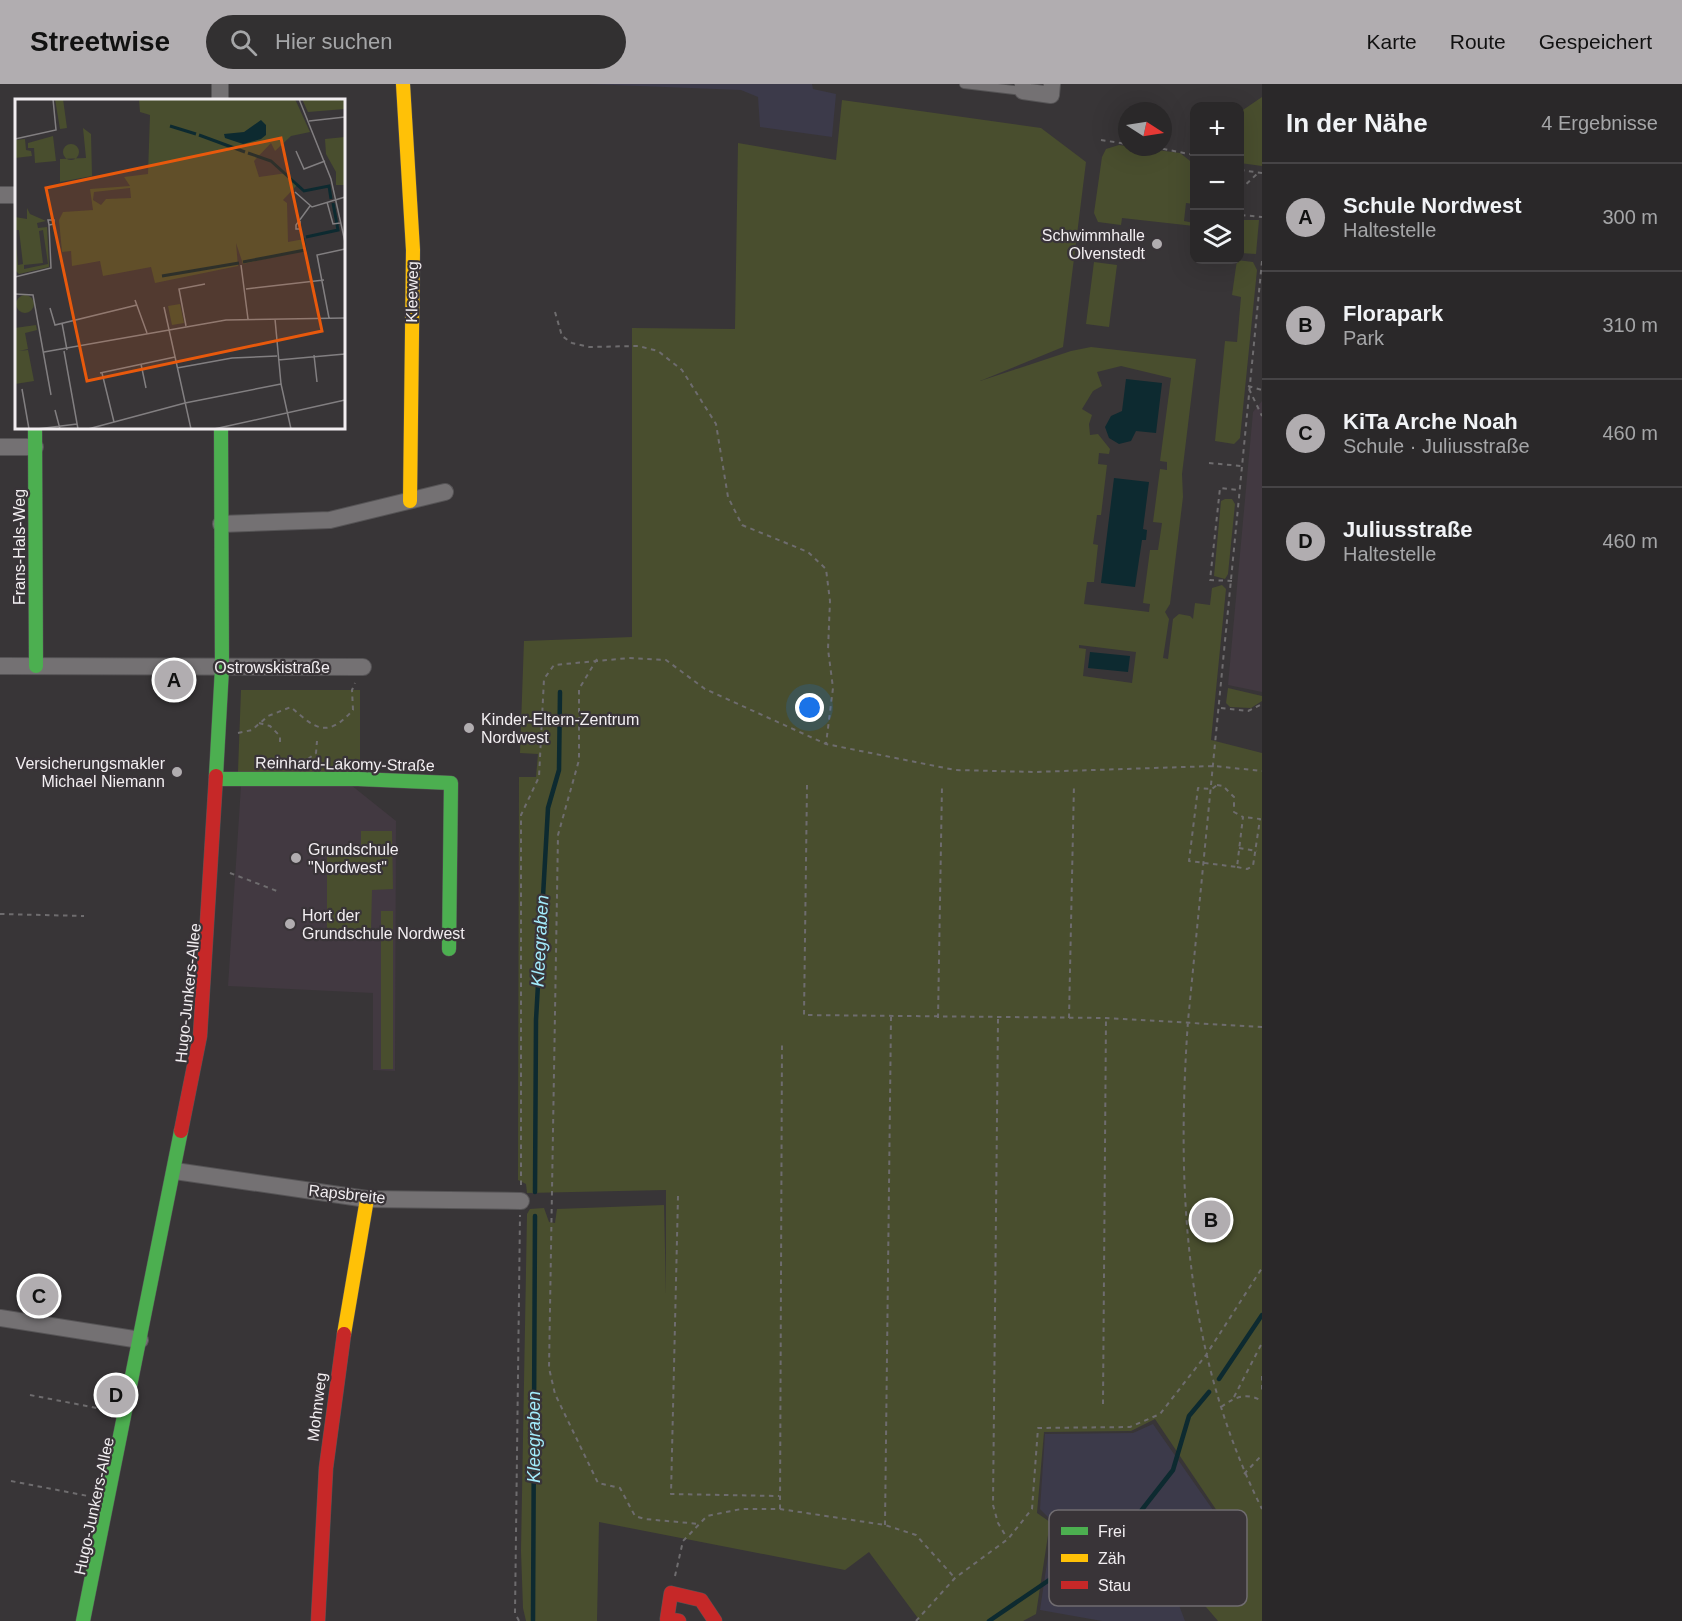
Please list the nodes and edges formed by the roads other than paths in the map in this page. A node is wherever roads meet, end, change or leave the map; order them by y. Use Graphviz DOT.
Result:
graph roads {
  1 [pos="403,84"];
  2 [pos="964,84"];
  3 [pos="1052,84"];
  4 [pos="1023,88"];
  5 [pos="35,429"];
  6 [pos="221,429"];
  7 [pos="0,447"];
  8 [pos="35,447"];
  9 [pos="445,492"];
  10 [pos="410,501"];
  11 [pos="221,524"];
  12 [pos="0,666"];
  13 [pos="36,666"];
  14 [pos="363,667"];
  15 [pos="222,668"];
  16 [pos="216,779"];
  17 [pos="449,949"];
  18 [pos="175,1171"];
  19 [pos="367,1199"];
  20 [pos="521,1201"];
  21 [pos="0,1318"];
  22 [pos="140,1340"];
  23 [pos="83,1621"];
  24 [pos="318,1621"];
  25 [pos="679,1621"];
  26 [pos="715,1621"];
  1 -- 10 [label="street, Kleeweg"];
  2 -- 4 [label="lane"];
  3 -- 4 [label="street"];
  5 -- 8 [label="street, Frans-Hals-Weg"];
  6 -- 11 [label="street, Hugo-Junkers-Allee"];
  7 -- 8 [label="street"];
  8 -- 13 [label="street, Frans-Hals-Weg"];
  9 -- 10 [label="street"];
  10 -- 11 [label="street"];
  11 -- 15 [label="street, Hugo-Junkers-Allee"];
  12 -- 13 [label="street, Ostrowskistraße"];
  13 -- 15 [label="street, Ostrowskistraße"];
  14 -- 15 [label="street, Ostrowskistraße"];
  15 -- 16 [label="street, Hugo-Junkers-Allee"];
  16 -- 17 [label="street, Reinhard-Lakomy-Straße"];
  16 -- 18 [label="street, Hugo-Junkers-Allee"];
  18 -- 19 [label="street, Rapsbreite"];
  18 -- 22 [label="street, Hugo-Junkers-Allee"];
  19 -- 20 [label="street, Rapsbreite"];
  19 -- 24 [label="street, Mohnweg"];
  21 -- 22 [label="street"];
  22 -- 23 [label="street, Hugo-Junkers-Allee"];
  25 -- 26 [label="street"];
}
